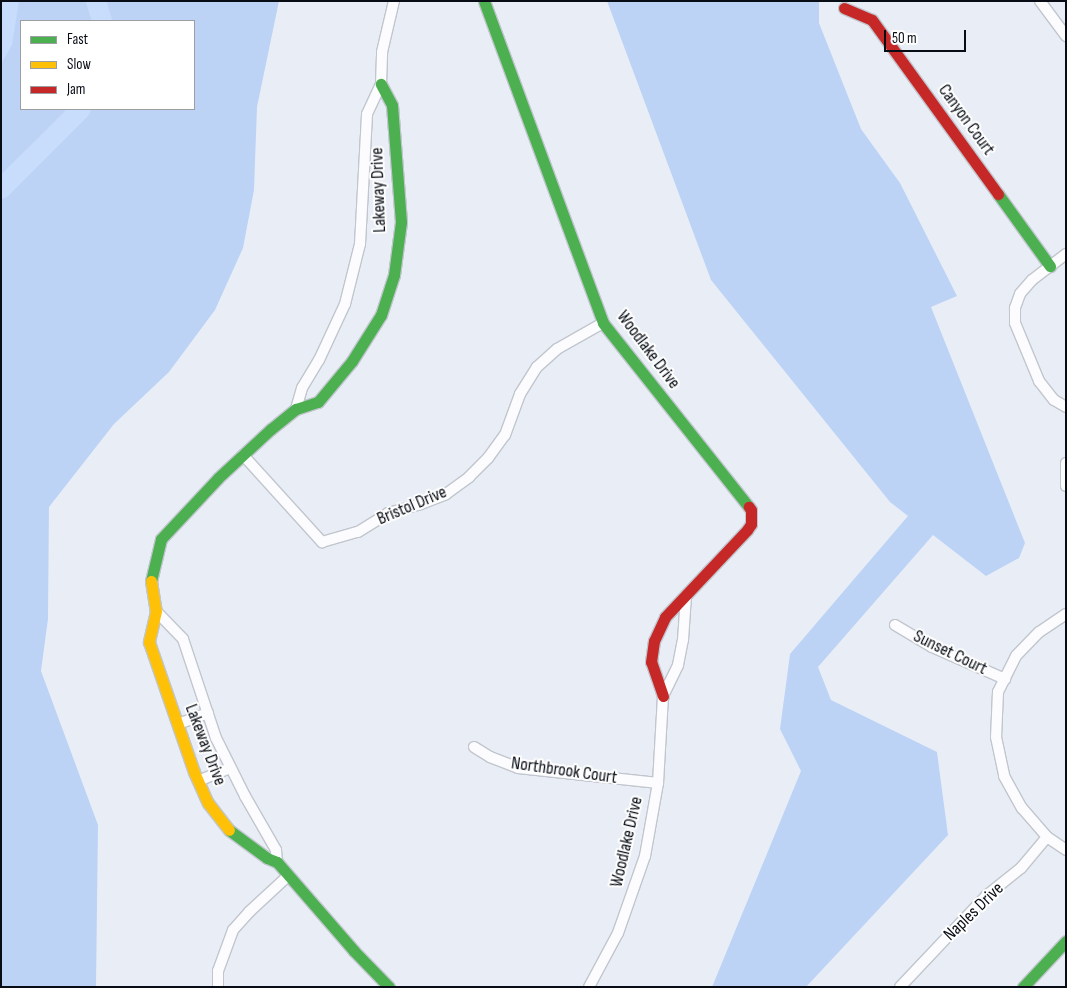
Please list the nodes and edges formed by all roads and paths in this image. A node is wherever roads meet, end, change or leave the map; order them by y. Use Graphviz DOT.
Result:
graph roads {
  1 [pos="394,1"];
  2 [pos="484,1"];
  3 [pos="1040,1"];
  4 [pos="844,8"];
  5 [pos="1064,30"];
  6 [pos="382,84"];
  7 [pos="1066,254"];
  8 [pos="1050,266"];
  9 [pos="603,323"];
  10 [pos="1066,407"];
  11 [pos="296,409"];
  12 [pos="243,455"];
  13 [pos="1066,463"];
  14 [pos="1066,486"];
  15 [pos="686,596"];
  16 [pos="156,611"];
  17 [pos="1066,614"];
  18 [pos="895,625"];
  19 [pos="1005,679"];
  20 [pos="663,696"];
  21 [pos="208,713"];
  22 [pos="178,724"];
  23 [pos="474,747"];
  24 [pos="231,768"];
  25 [pos="198,780"];
  26 [pos="658,782"];
  27 [pos="1047,837"];
  28 [pos="1066,850"];
  29 [pos="277,862"];
  30 [pos="289,875"];
  31 [pos="1066,941"];
  32 [pos="218,987"];
  33 [pos="389,987"];
  34 [pos="590,987"];
  35 [pos="900,987"];
  36 [pos="1023,987"];
  1 -- 6 [label="street, Lakeway Drive"];
  2 -- 9 [label="street, Woodlake Drive"];
  3 -- 5 [label="street"];
  4 -- 8 [label="street, Canyon Court"];
  6 -- 11 [label="street, Lakeway Drive"];
  6 -- 11 [label="street, Lakeway Drive"];
  7 -- 8 [label="street"];
  8 -- 10 [label="street"];
  9 -- 12 [label="street, Bristol Drive"];
  9 -- 15 [label="street, Woodlake Drive"];
  11 -- 12 [label="street, Lakeway Drive"];
  12 -- 16 [label="street, Lakeway Drive"];
  13 -- 14 [label="street"];
  15 -- 20 [label="street, Woodlake Drive"];
  15 -- 20 [label="street, Woodlake Drive"];
  16 -- 21 [label="street, Lakeway Drive"];
  16 -- 22 [label="street, Lakeway Drive"];
  17 -- 19 [label="street"];
  18 -- 19 [label="street, Sunset Court"];
  19 -- 27 [label="street"];
  20 -- 26 [label="street, Woodlake Drive"];
  21 -- 22 [label="street"];
  21 -- 24 [label="street, Lakeway Drive"];
  22 -- 25 [label="street, Lakeway Drive"];
  23 -- 26 [label="street, Northbrook Court"];
  24 -- 25 [label="street"];
  24 -- 29 [label="street, Lakeway Drive"];
  25 -- 29 [label="street, Lakeway Drive"];
  26 -- 34 [label="street, Woodlake Drive"];
  27 -- 28 [label="street"];
  27 -- 35 [label="street, Naples Drive"];
  29 -- 30 [label="street, Lakeway Drive"];
  30 -- 32 [label="street"];
  30 -- 33 [label="street, Lakeway Drive"];
  31 -- 36 [label="street"];
}
